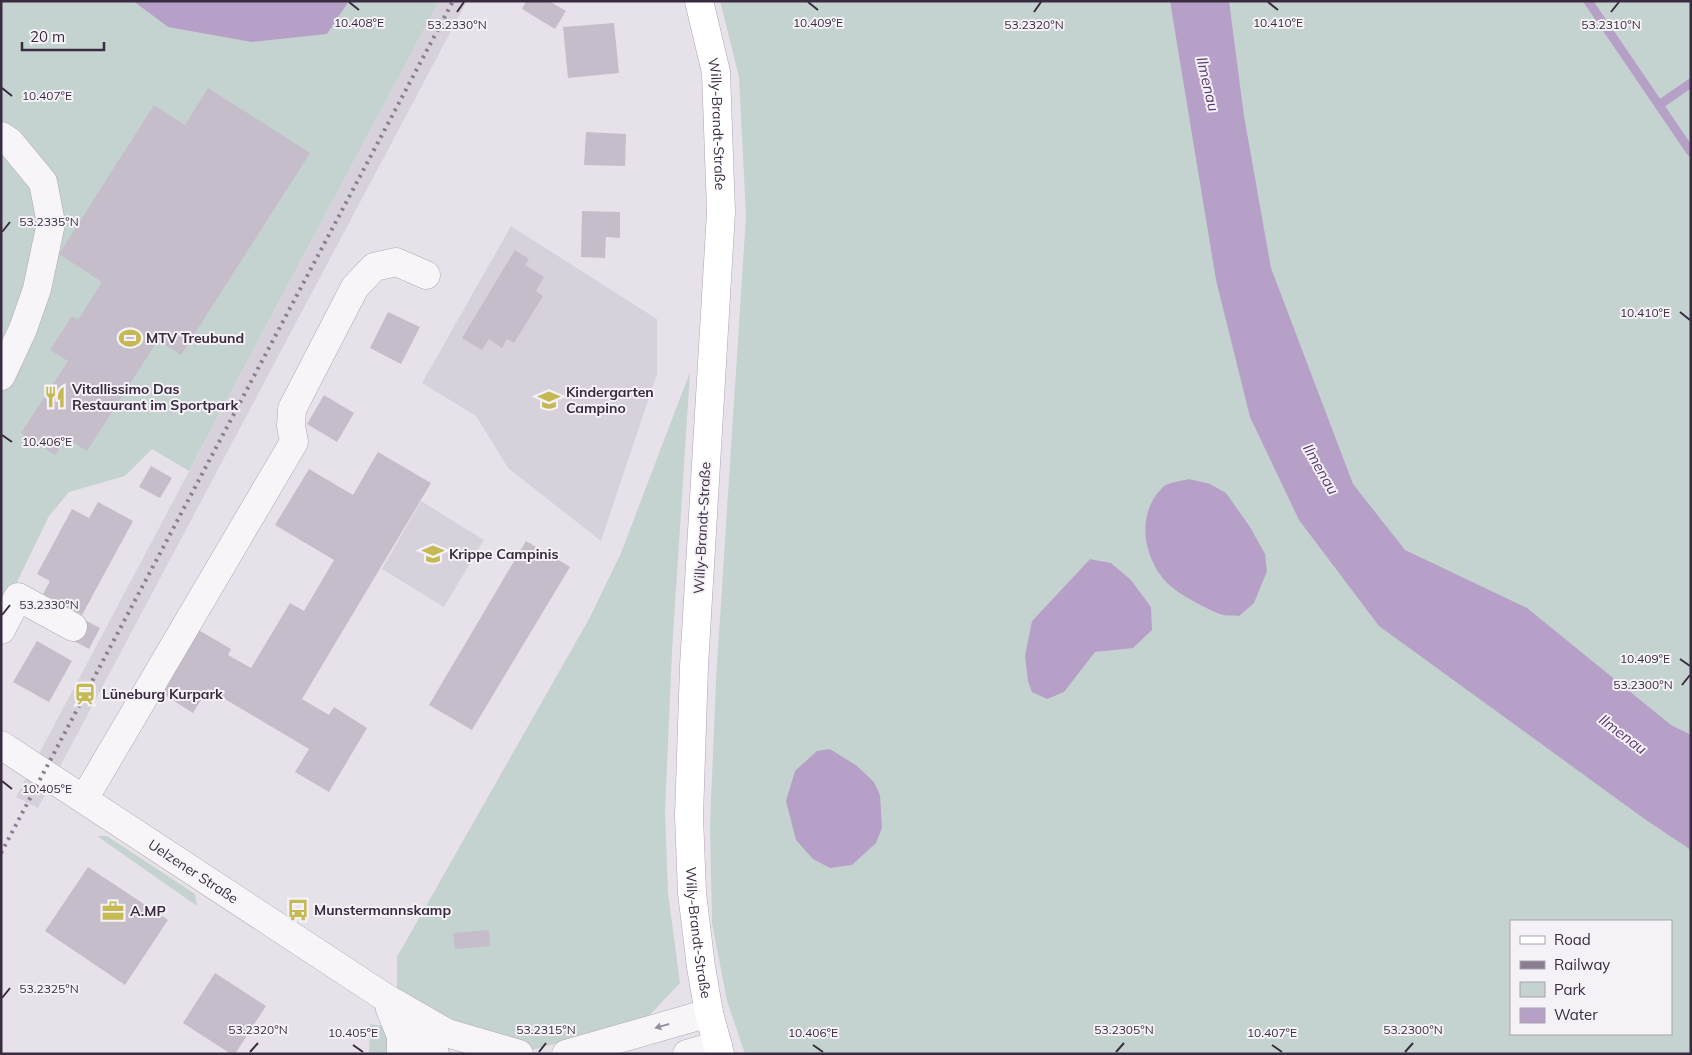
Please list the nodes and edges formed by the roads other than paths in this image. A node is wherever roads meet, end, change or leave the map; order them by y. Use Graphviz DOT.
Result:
graph roads {
  1 [pos="699,1"];
  2 [pos="1,136"];
  3 [pos="426,275"];
  4 [pos="1,376"];
  5 [pos="73,628"];
  6 [pos="1,630"];
  7 [pos="1,745"];
  8 [pos="84,799"];
  9 [pos="386,998"];
  10 [pos="709,1013"];
  11 [pos="448,1047"];
  12 [pos="719,1050"];
  13 [pos="401,1054"];
  14 [pos="519,1054"];
  15 [pos="566,1054"];
  16 [pos="686,1054"];
  1 -- 10 [label="main road, Willy-Brandt-Straße"];
  2 -- 4 [label="street"];
  3 -- 8 [label="street"];
  5 -- 6 [label="street"];
  7 -- 8 [label="street, Uelzener Straße"];
  8 -- 9 [label="street, Uelzener Straße"];
  9 -- 11 [label="street, Uelzener Straße"];
  9 -- 13 [label="street"];
  10 -- 12 [label="main road, Willy-Brandt-Straße"];
  10 -- 15 [label="street, one-way"];
  11 -- 14 [label="street, Uelzener Straße"];
  12 -- 16 [label="street"];
}
